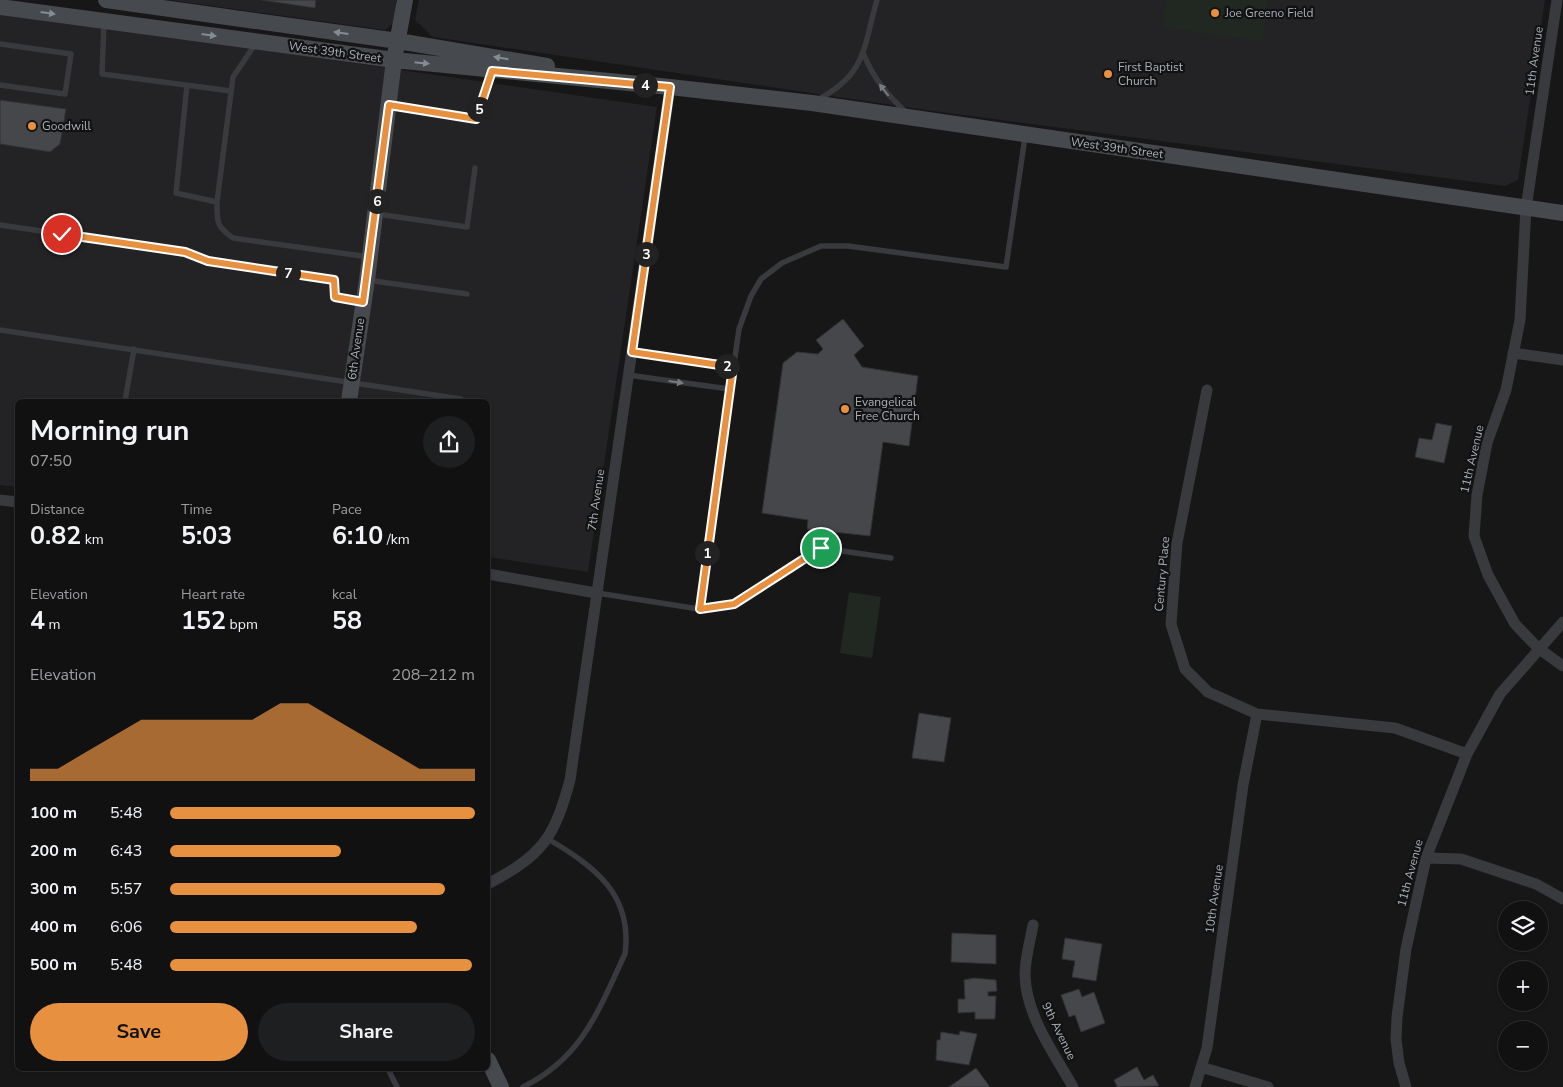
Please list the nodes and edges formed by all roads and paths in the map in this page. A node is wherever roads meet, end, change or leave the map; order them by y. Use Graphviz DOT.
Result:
graph roads {
  1 [pos="106,0"];
  2 [pos="406,0"];
  3 [pos="877,0"];
  4 [pos="1557,0"];
  5 [pos="0,7"];
  6 [pos="104,21"];
  7 [pos="255,41"];
  8 [pos="398,41"];
  9 [pos="0,44"];
  10 [pos="864,55"];
  11 [pos="394,60"];
  12 [pos="492,71"];
  13 [pos="0,85"];
  14 [pos="187,85"];
  15 [pos="670,87"];
  16 [pos="232,92"];
  17 [pos="812,103"];
  18 [pos="389,105"];
  19 [pos="912,118"];
  20 [pos="1025,134"];
  21 [pos="475,168"];
  22 [pos="217,202"];
  23 [pos="1526,208"];
  24 [pos="1563,213"];
  25 [pos="375,214"];
  26 [pos="0,225"];
  27 [pos="369,257"];
  28 [pos="367,280"];
  29 [pos="467,294"];
  30 [pos="363,302"];
  31 [pos="0,330"];
  32 [pos="134,349"];
  33 [pos="632,352"];
  34 [pos="1513,353"];
  35 [pos="1563,360"];
  36 [pos="733,367"];
  37 [pos="628,375"];
  38 [pos="351,384"];
  39 [pos="729,389"];
  40 [pos="1207,390"];
  41 [pos="125,399"];
  42 [pos="349,399"];
  43 [pos="460,399"];
  44 [pos="0,500"];
  45 [pos="15,502"];
  46 [pos="891,558"];
  47 [pos="490,574"];
  48 [pos="596,593"];
  49 [pos="700,609"];
  50 [pos="1563,622"];
  51 [pos="1538,648"];
  52 [pos="1563,666"];
  53 [pos="1257,714"];
  54 [pos="1467,754"];
  55 [pos="548,839"];
  56 [pos="1426,858"];
  57 [pos="490,883"];
  58 [pos="1563,899"];
  59 [pos="1033,925"];
  60 [pos="490,1064"];
  61 [pos="1202,1067"];
  62 [pos="389,1071"];
  63 [pos="397,1087"];
  64 [pos="501,1087"];
  65 [pos="523,1087"];
  66 [pos="1073,1087"];
  67 [pos="1195,1087"];
  68 [pos="1268,1087"];
  69 [pos="1406,1087"];
  8 -- 1 [label="main road, West 39th Street, one-way"];
  2 -- 8 [label="main road, 6th Avenue"];
  3 -- 10 [label="lane"];
  4 -- 23 [label="street, 11th Avenue"];
  5 -- 6 [label="main road, West 39th Street, one-way"];
  6 -- 7 [label="main road, West 39th Street, one-way"];
  6 -- 14 [label="lane"];
  7 -- 11 [label="main road, West 39th Street"];
  7 -- 16 [label="lane"];
  8 -- 11 [label="main road, 6th Avenue"];
  15 -- 8 [label="main road, West 39th Street, one-way"];
  9 -- 13 [label="lane"];
  10 -- 17 [label="lane"];
  19 -- 10 [label="lane, one-way"];
  11 -- 12 [label="main road, West 39th Street, one-way"];
  11 -- 18 [label="main road, 6th Avenue"];
  12 -- 15 [label="main road, West 39th Street"];
  12 -- 18 [label="lane"];
  14 -- 16 [label="lane"];
  14 -- 22 [label="lane"];
  15 -- 17 [label="main road, West 39th Street"];
  15 -- 33 [label="street, 7th Avenue"];
  16 -- 22 [label="lane"];
  17 -- 19 [label="main road, West 39th Street"];
  18 -- 25 [label="main road, 6th Avenue"];
  19 -- 20 [label="main road, West 39th Street"];
  20 -- 23 [label="main road, West 39th Street"];
  20 -- 36 [label="lane"];
  21 -- 25 [label="lane"];
  22 -- 27 [label="lane"];
  23 -- 24 [label="main road, West 39th Street"];
  23 -- 34 [label="street, 11th Avenue"];
  25 -- 27 [label="main road, 6th Avenue"];
  26 -- 30 [label="lane"];
  27 -- 28 [label="main road, 6th Avenue"];
  28 -- 29 [label="lane"];
  28 -- 30 [label="main road, 6th Avenue"];
  30 -- 38 [label="main road, 6th Avenue"];
  31 -- 32 [label="lane"];
  32 -- 38 [label="lane"];
  32 -- 41 [label="lane"];
  33 -- 36 [label="lane"];
  33 -- 37 [label="street, 7th Avenue"];
  34 -- 35 [label="street"];
  34 -- 51 [label="street, 11th Avenue"];
  36 -- 39 [label="lane"];
  37 -- 39 [label="lane, one-way"];
  37 -- 48 [label="street, 7th Avenue"];
  38 -- 42 [label="main road, 6th Avenue"];
  38 -- 43 [label="lane"];
  39 -- 49 [label="lane"];
  40 -- 53 [label="street, Century Place"];
  44 -- 45 [label="street"];
  46 -- 49 [label="lane"];
  47 -- 48 [label="street"];
  48 -- 49 [label="lane"];
  48 -- 55 [label="street, 7th Avenue"];
  50 -- 51 [label="street"];
  51 -- 52 [label="street"];
  51 -- 54 [label="street, 11th Avenue"];
  53 -- 54 [label="street, Century Place"];
  53 -- 61 [label="street, 10th Avenue"];
  54 -- 56 [label="street, 11th Avenue"];
  55 -- 57 [label="street, 7th Avenue"];
  55 -- 65 [label="lane"];
  56 -- 58 [label="street"];
  56 -- 69 [label="street, 11th Avenue"];
  59 -- 66 [label="street, 9th Avenue"];
  60 -- 64 [label="main road"];
  61 -- 67 [label="street, 10th Avenue"];
  61 -- 68 [label="street"];
  62 -- 63 [label="lane"];
}
